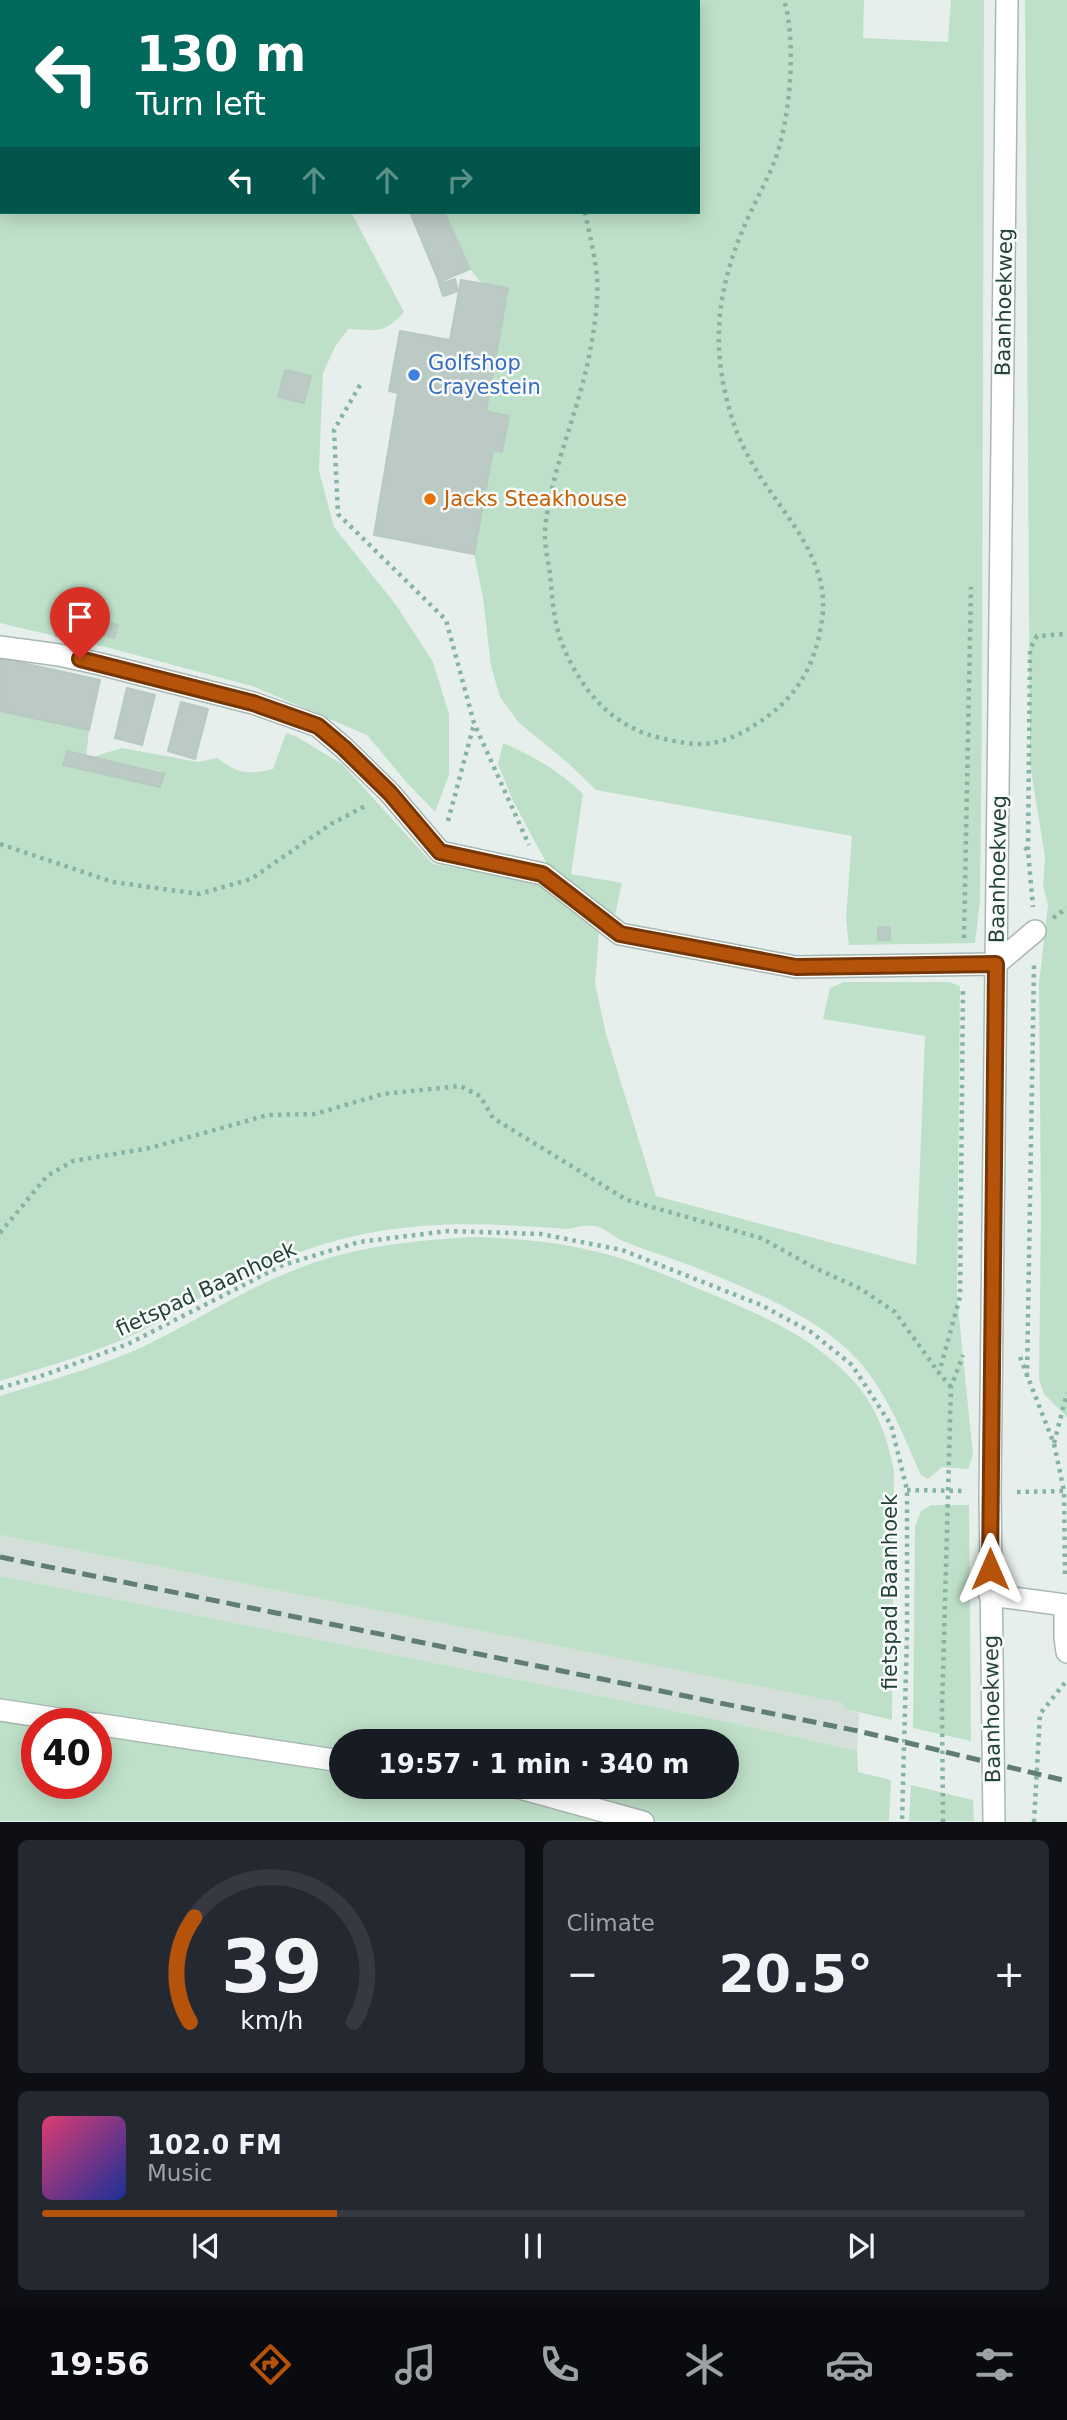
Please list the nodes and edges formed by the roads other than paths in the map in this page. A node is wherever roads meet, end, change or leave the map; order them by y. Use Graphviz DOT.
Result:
graph roads {
  1 [pos="1007,0"];
  2 [pos="0,647"];
  3 [pos="1035,931"];
  4 [pos="996,964"];
  5 [pos="990,1595"];
  6 [pos="1065,1605"];
  7 [pos="1067,1652"];
  8 [pos="0,1710"];
  9 [pos="21,1713"];
  10 [pos="112,1727"];
  11 [pos="329,1759"];
  12 [pos="560,1799"];
  13 [pos="643,1822"];
  14 [pos="994,1822"];
  1 -- 4 [label="street, Baanhoekweg"];
  2 -- 4 [label="street"];
  3 -- 4 [label="street"];
  4 -- 5 [label="street, Baanhoekweg"];
  5 -- 6 [label="street"];
  5 -- 14 [label="street, Baanhoekweg"];
  6 -- 7 [label="street"];
  8 -- 9 [label="street"];
  10 -- 11 [label="street"];
  12 -- 13 [label="street"];
}
